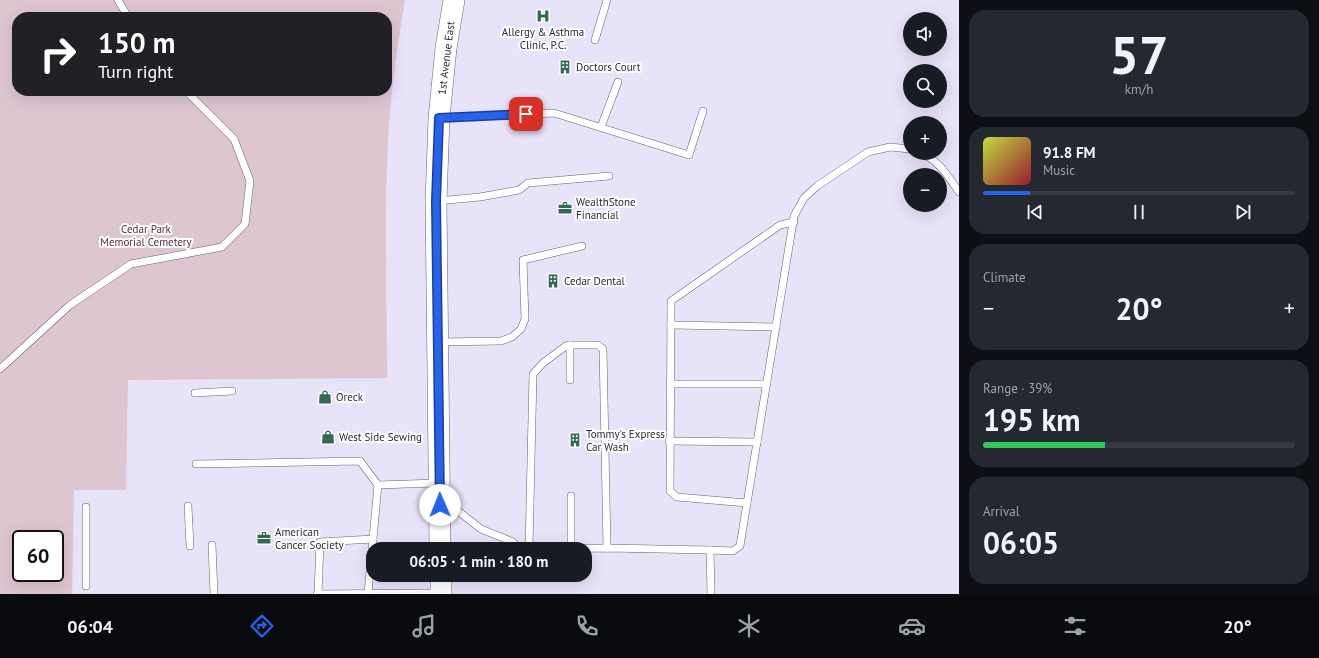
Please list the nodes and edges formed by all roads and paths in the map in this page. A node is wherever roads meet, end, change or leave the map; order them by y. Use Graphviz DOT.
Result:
graph roads {
  1 [pos="118,0"];
  2 [pos="454,0"];
  3 [pos="607,0"];
  4 [pos="125,12"];
  5 [pos="595,40"];
  6 [pos="618,82"];
  7 [pos="191,96"];
  8 [pos="703,111"];
  9 [pos="439,118"];
  10 [pos="600,127"];
  11 [pos="903,148"];
  12 [pos="933,160"];
  13 [pos="609,176"];
  14 [pos="959,192"];
  15 [pos="436,201"];
  16 [pos="794,222"];
  17 [pos="582,246"];
  18 [pos="671,325"];
  19 [pos="776,327"];
  20 [pos="438,342"];
  21 [pos="570,345"];
  22 [pos="0,369"];
  23 [pos="570,380"];
  24 [pos="670,384"];
  25 [pos="767,384"];
  26 [pos="232,391"];
  27 [pos="195,393"];
  28 [pos="669,441"];
  29 [pos="758,442"];
  30 [pos="196,464"];
  31 [pos="378,485"];
  32 [pos="440,487"];
  33 [pos="571,496"];
  34 [pos="747,503"];
  35 [pos="188,506"];
  36 [pos="86,507"];
  37 [pos="373,539"];
  38 [pos="440,542"];
  39 [pos="513,542"];
  40 [pos="529,542"];
  41 [pos="571,542"];
  42 [pos="212,545"];
  43 [pos="190,546"];
  44 [pos="592,548"];
  45 [pos="607,548"];
  46 [pos="710,550"];
  47 [pos="86,586"];
  48 [pos="441,587"];
  49 [pos="214,594"];
  50 [pos="318,594"];
  51 [pos="368,594"];
  52 [pos="711,594"];
  1 -- 4 [label="lane"];
  2 -- 9 [label="main road, 1st Avenue East"];
  3 -- 5 [label="lane"];
  6 -- 10 [label="lane"];
  7 -- 22 [label="lane"];
  8 -- 10 [label="lane"];
  9 -- 10 [label="lane"];
  9 -- 15 [label="main road, 1st Avenue East"];
  11 -- 16 [label="lane"];
  12 -- 14 [label="lane"];
  13 -- 15 [label="lane"];
  15 -- 20 [label="main road, 1st Avenue East"];
  16 -- 18 [label="lane"];
  16 -- 19 [label="lane"];
  17 -- 20 [label="lane"];
  18 -- 19 [label="lane"];
  18 -- 24 [label="lane"];
  19 -- 25 [label="lane"];
  20 -- 32 [label="main road, 1st Avenue East"];
  21 -- 23 [label="lane"];
  21 -- 40 [label="lane"];
  21 -- 45 [label="lane"];
  24 -- 25 [label="lane"];
  24 -- 28 [label="lane"];
  25 -- 29 [label="lane"];
  26 -- 27 [label="lane"];
  28 -- 29 [label="lane"];
  28 -- 34 [label="lane"];
  29 -- 34 [label="lane"];
  30 -- 31 [label="lane"];
  31 -- 32 [label="lane"];
  31 -- 37 [label="lane"];
  32 -- 38 [label="main road, 1st Avenue East"];
  32 -- 39 [label="lane"];
  33 -- 41 [label="lane"];
  34 -- 46 [label="lane"];
  35 -- 43 [label="lane"];
  36 -- 47 [label="lane"];
  37 -- 50 [label="lane"];
  37 -- 51 [label="lane"];
  42 -- 49 [label="lane"];
  44 -- 45 [label="lane"];
  45 -- 46 [label="lane"];
  46 -- 52 [label="lane"];
  48 -- 51 [label="lane"];
  50 -- 51 [label="lane"];
}
